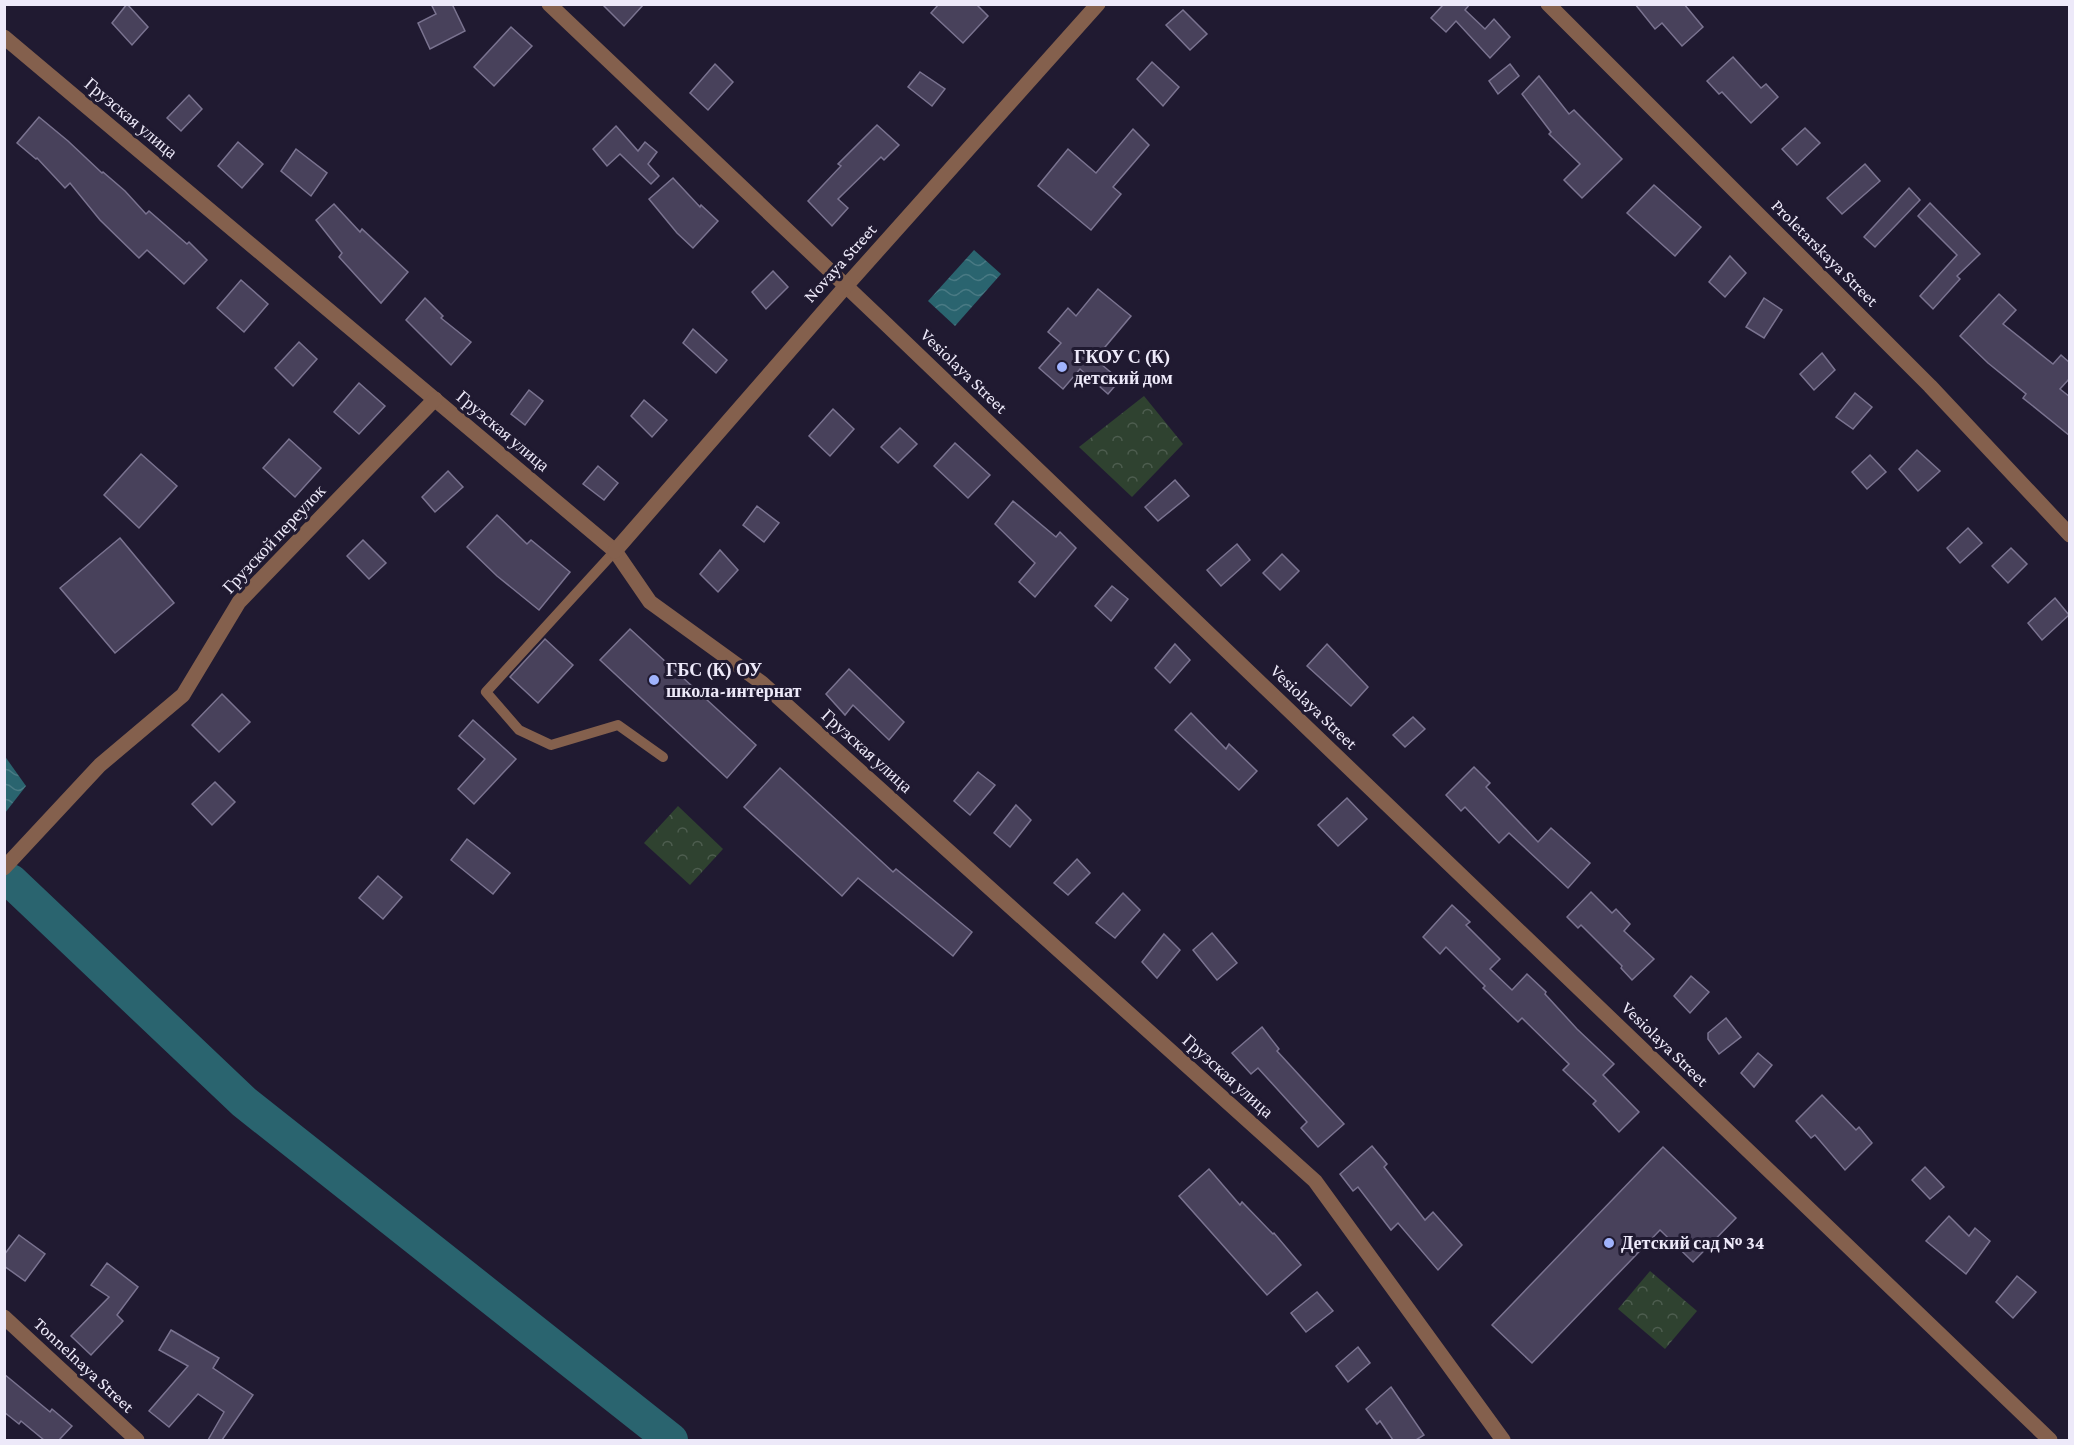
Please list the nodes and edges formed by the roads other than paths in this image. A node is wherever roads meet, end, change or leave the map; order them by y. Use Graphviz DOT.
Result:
graph roads {
  1 [pos="549,4"];
  2 [pos="1098,4"];
  3 [pos="1548,4"];
  4 [pos="4,37"];
  5 [pos="846,286"];
  6 [pos="435,399"];
  7 [pos="2070,535"];
  8 [pos="615,551"];
  9 [pos="663,758"];
  10 [pos="4,868"];
  11 [pos="4,1317"];
  12 [pos="136,1440"];
  13 [pos="1503,1440"];
  14 [pos="2050,1440"];
  1 -- 5 [label="street, Vesiolaya Street"];
  2 -- 5 [label="street, Novaya Street"];
  3 -- 7 [label="street, Proletarskaya Street"];
  4 -- 6 [label="street, Грузская улица"];
  5 -- 8 [label="street, Novaya Street"];
  5 -- 14 [label="street, Vesiolaya Street"];
  6 -- 8 [label="street, Грузская улица"];
  6 -- 10 [label="street, Грузской переулок"];
  8 -- 9 [label="lane"];
  8 -- 13 [label="street, Грузская улица"];
  11 -- 12 [label="street, Tonnelnaya Street"];
}
